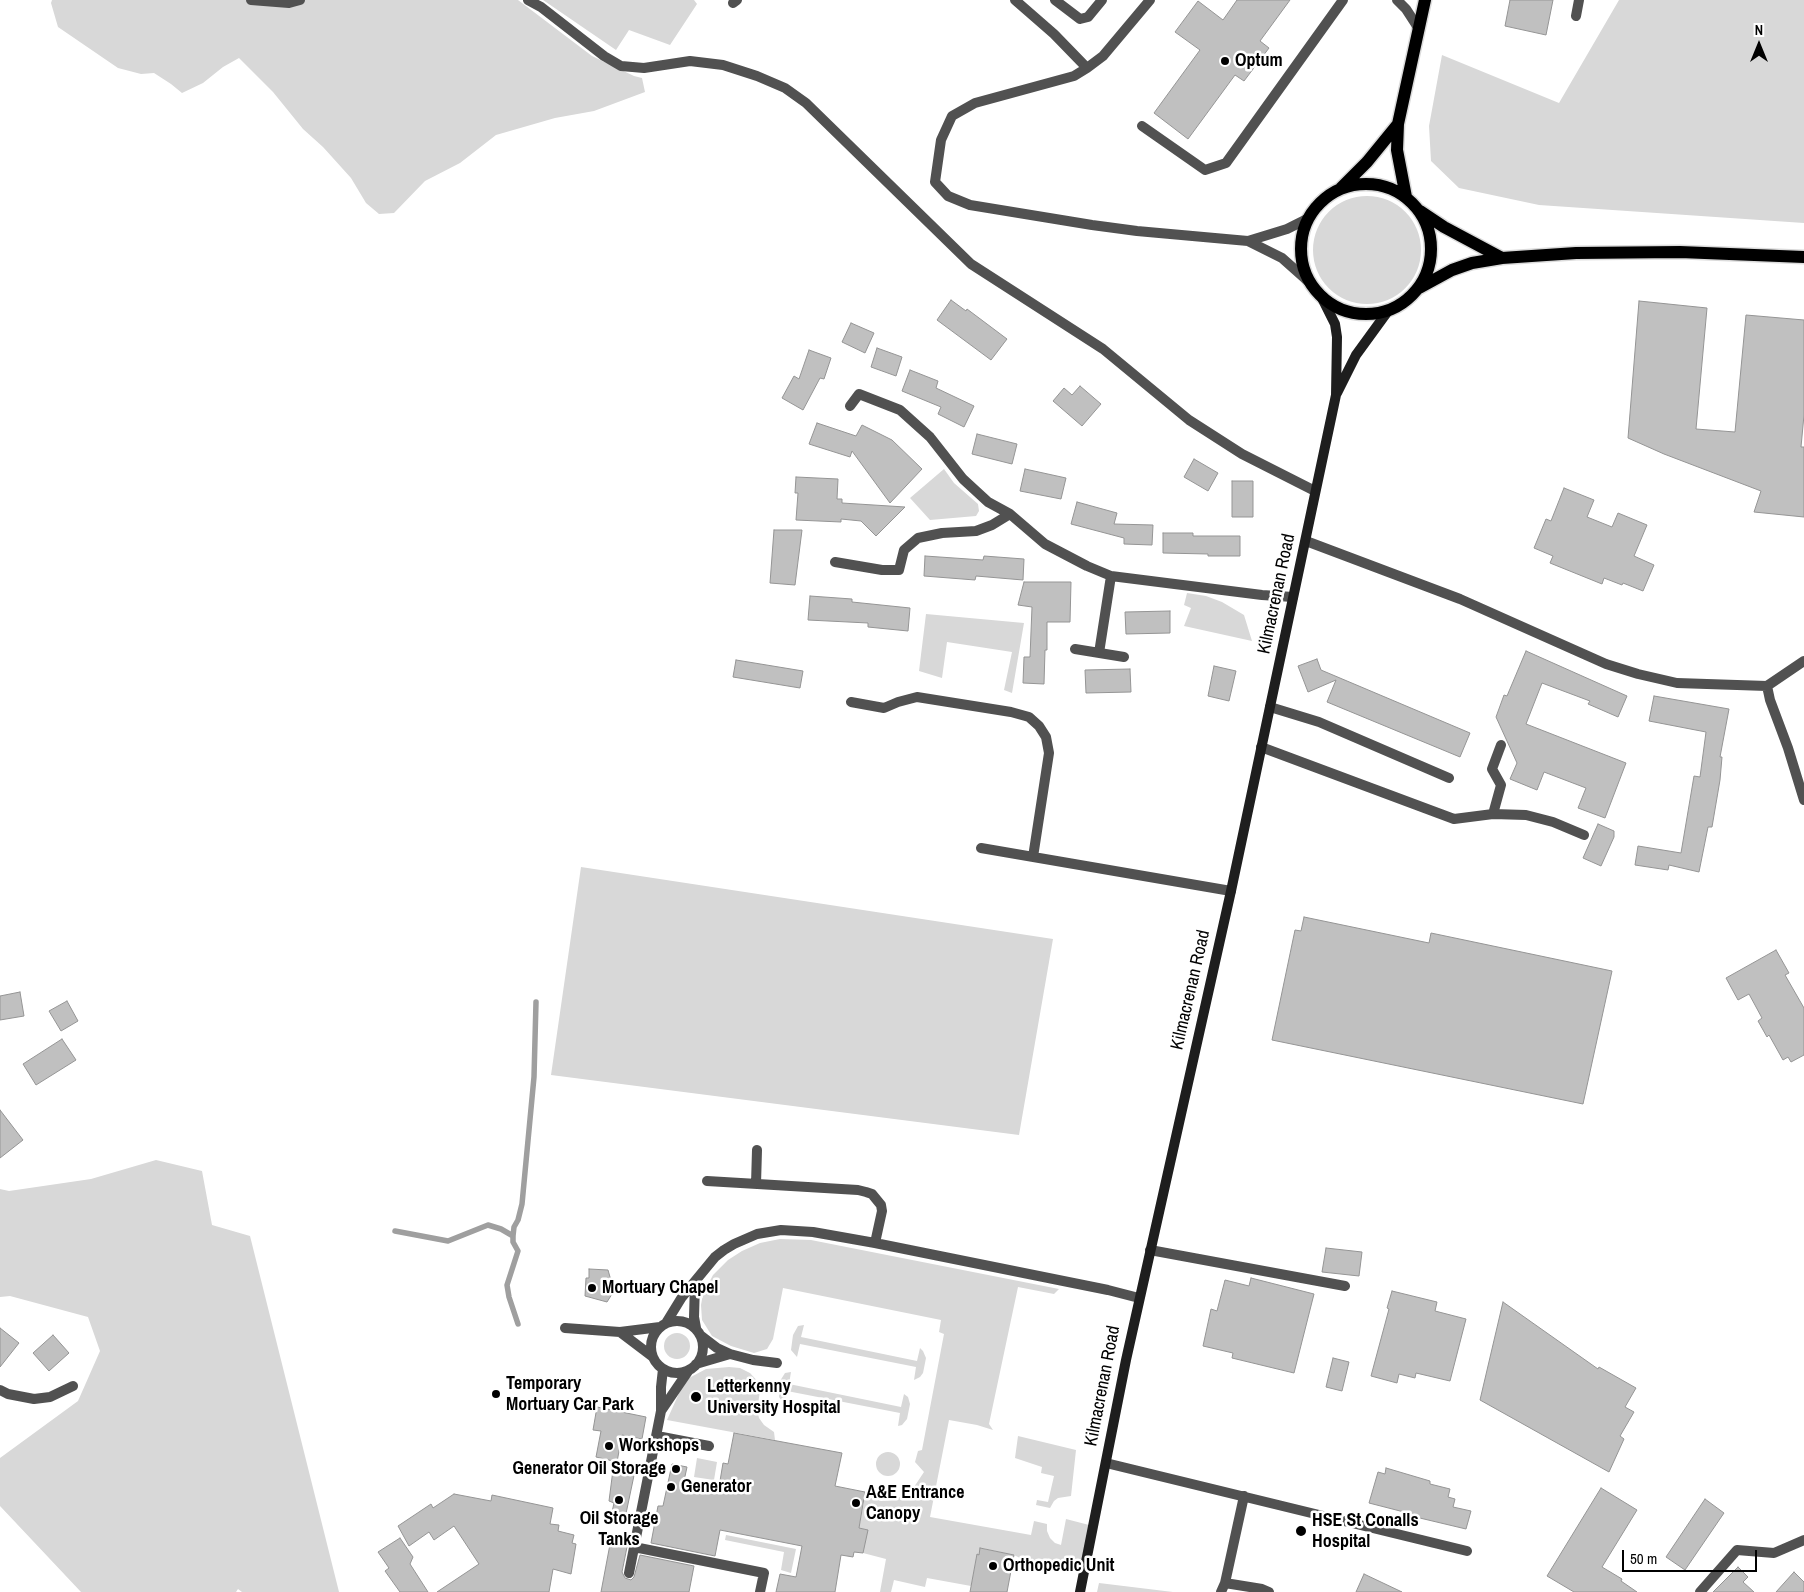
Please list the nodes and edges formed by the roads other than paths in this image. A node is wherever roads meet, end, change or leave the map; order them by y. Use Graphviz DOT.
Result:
graph roads {
  1 [pos="251,0"];
  2 [pos="300,0"];
  3 [pos="528,0"];
  4 [pos="1015,0"];
  5 [pos="1055,0"];
  6 [pos="1102,0"];
  7 [pos="1150,0"];
  8 [pos="1343,0"];
  9 [pos="1397,0"];
  10 [pos="1425,0"];
  11 [pos="1579,0"];
  12 [pos="1576,16"];
  13 [pos="1419,29"];
  14 [pos="1088,68"];
  15 [pos="1398,124"];
  16 [pos="1142,126"];
  17 [pos="1338,190"];
  18 [pos="1406,197"];
  19 [pos="1418,210"];
  20 [pos="1309,218"];
  21 [pos="1248,241"];
  22 [pos="1804,257"];
  23 [pos="1502,258"];
  24 [pos="1310,282"];
  25 [pos="1419,288"];
  26 [pos="1322,298"];
  27 [pos="1388,311"];
  28 [pos="1336,395"];
  29 [pos="850,406"];
  30 [pos="1315,491"];
  31 [pos="1010,514"];
  32 [pos="1306,541"];
  33 [pos="834,562"];
  34 [pos="1111,576"];
  35 [pos="1293,597"];
  36 [pos="1075,649"];
  37 [pos="1099,653"];
  38 [pos="1124,656"];
  39 [pos="1804,661"];
  40 [pos="1767,686"];
  41 [pos="852,702"];
  42 [pos="1270,707"];
  43 [pos="1501,746"];
  44 [pos="1261,747"];
  45 [pos="1449,778"];
  46 [pos="1804,800"];
  47 [pos="1493,814"];
  48 [pos="1584,835"];
  49 [pos="981,848"];
  50 [pos="1033,857"];
  51 [pos="1231,891"];
  52 [pos="757,1150"];
  53 [pos="707,1182"];
  54 [pos="756,1184"];
  55 [pos="875,1243"];
  56 [pos="1150,1250"];
  57 [pos="695,1283"];
  58 [pos="1344,1286"];
  59 [pos="1139,1298"];
  60 [pos="663,1325"];
  61 [pos="565,1328"];
  62 [pos="620,1332"];
  63 [pos="698,1332"];
  64 [pos="730,1354"];
  65 [pos="653,1357"];
  66 [pos="777,1363"];
  67 [pos="693,1367"];
  68 [pos="663,1369"];
  69 [pos="73,1386"];
  70 [pos="0,1390"];
  71 [pos="661,1411"];
  72 [pos="657,1436"];
  73 [pos="709,1446"];
  74 [pos="1106,1463"];
  75 [pos="1244,1496"];
  76 [pos="1804,1540"];
  77 [pos="634,1548"];
  78 [pos="1467,1551"];
  79 [pos="629,1573"];
  80 [pos="1223,1588"];
  81 [pos="760,1592"];
  82 [pos="1080,1592"];
  83 [pos="1269,1592"];
  84 [pos="1700,1592"];
  1 -- 2 [label="street"];
  3 -- 30 [label="street"];
  4 -- 14 [label="street"];
  5 -- 6 [label="street"];
  7 -- 14 [label="street"];
  8 -- 16 [label="street"];
  9 -- 13 [label="street"];
  10 -- 13 [label="main road"];
  11 -- 12 [label="street"];
  13 -- 15 [label="main road"];
  14 -- 21 [label="street"];
  15 -- 17 [label="main road"];
  15 -- 18 [label="main road"];
  17 -- 18 [label="main road"];
  17 -- 20 [label="main road"];
  18 -- 19 [label="main road"];
  19 -- 23 [label="main road"];
  19 -- 25 [label="main road"];
  20 -- 21 [label="street"];
  20 -- 24 [label="main road"];
  21 -- 24 [label="street"];
  22 -- 23 [label="main road"];
  23 -- 25 [label="main road"];
  24 -- 26 [label="main road"];
  25 -- 27 [label="main road"];
  26 -- 27 [label="main road"];
  26 -- 28 [label="main road, Kilmacrenan Road"];
  27 -- 28 [label="main road, Kilmacrenan Road"];
  28 -- 30 [label="main road, Kilmacrenan Road"];
  29 -- 31 [label="street"];
  30 -- 32 [label="main road, Kilmacrenan Road"];
  31 -- 33 [label="street"];
  31 -- 34 [label="street"];
  32 -- 35 [label="main road, Kilmacrenan Road"];
  32 -- 40 [label="street"];
  34 -- 35 [label="street"];
  34 -- 37 [label="street"];
  35 -- 42 [label="main road, Kilmacrenan Road"];
  36 -- 37 [label="street"];
  37 -- 38 [label="street"];
  39 -- 40 [label="street"];
  40 -- 46 [label="street"];
  41 -- 50 [label="street"];
  42 -- 44 [label="main road, Kilmacrenan Road"];
  42 -- 45 [label="street"];
  43 -- 47 [label="street"];
  44 -- 47 [label="street"];
  44 -- 51 [label="main road, Kilmacrenan Road"];
  47 -- 48 [label="street"];
  49 -- 50 [label="street"];
  50 -- 51 [label="street"];
  51 -- 56 [label="main road, Kilmacrenan Road"];
  52 -- 54 [label="street"];
  53 -- 54 [label="street"];
  54 -- 55 [label="street"];
  55 -- 57 [label="street"];
  55 -- 59 [label="street"];
  56 -- 58 [label="street"];
  56 -- 59 [label="main road, Kilmacrenan Road"];
  57 -- 60 [label="street"];
  57 -- 63 [label="street"];
  59 -- 74 [label="main road, Kilmacrenan Road"];
  60 -- 62 [label="street"];
  60 -- 63 [label="street"];
  60 -- 65 [label="street"];
  61 -- 62 [label="street"];
  62 -- 65 [label="street"];
  63 -- 64 [label="street"];
  63 -- 67 [label="street"];
  64 -- 66 [label="street"];
  64 -- 67 [label="street"];
  65 -- 68 [label="street"];
  67 -- 68 [label="street"];
  67 -- 71 [label="street"];
  68 -- 71 [label="street"];
  69 -- 70 [label="street"];
  71 -- 72 [label="street"];
  72 -- 73 [label="street"];
  72 -- 77 [label="street"];
  74 -- 75 [label="street"];
  74 -- 82 [label="main road, Kilmacrenan Road"];
  75 -- 78 [label="street"];
  75 -- 80 [label="street"];
  76 -- 84 [label="street"];
  77 -- 79 [label="street"];
  77 -- 81 [label="street"];
  80 -- 83 [label="street"];
}
